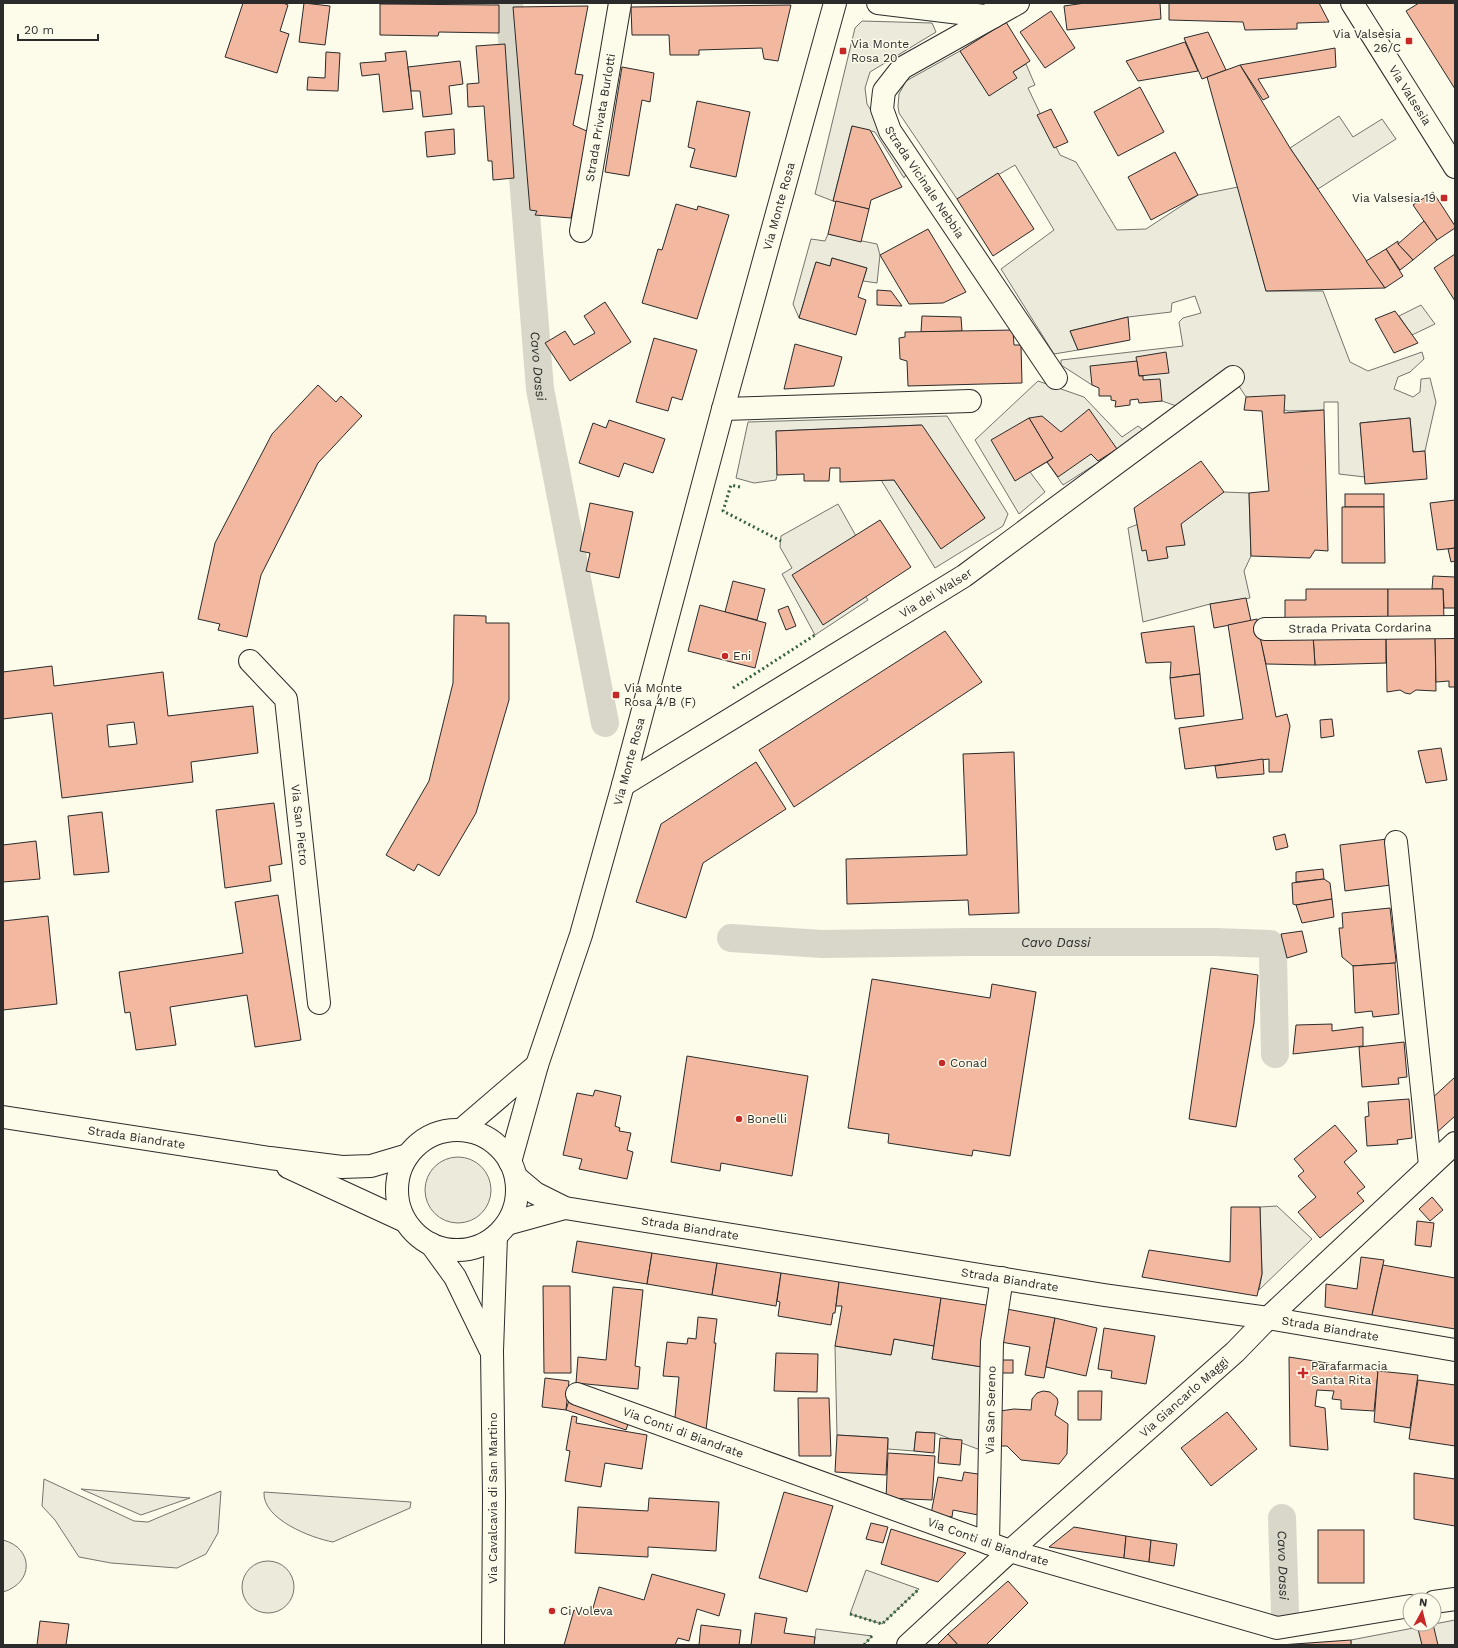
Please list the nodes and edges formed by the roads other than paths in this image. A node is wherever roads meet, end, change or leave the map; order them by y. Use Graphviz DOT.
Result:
graph roads {
  1 [pos="620,3"];
  2 [pos="835,3"];
  3 [pos="878,3"];
  4 [pos="1018,3"];
  5 [pos="1352,3"];
  6 [pos="995,10"];
  7 [pos="1455,167"];
  8 [pos="581,232"];
  9 [pos="1233,377"];
  10 [pos="1056,378"];
  11 [pos="970,401"];
  12 [pos="723,409"];
  13 [pos="1455,627"];
  14 [pos="1266,629"];
  15 [pos="250,660"];
  16 [pos="623,785"];
  17 [pos="1396,842"];
  18 [pos="319,1003"];
  19 [pos="537,1065"];
  20 [pos="3,1117"];
  21 [pos="461,1130"];
  22 [pos="1455,1143"];
  23 [pos="408,1155"];
  24 [pos="270,1158"];
  25 [pos="1430,1165"];
  26 [pos="513,1170"];
  27 [pos="565,1208"];
  28 [pos="405,1221"];
  29 [pos="502,1230"];
  30 [pos="431,1244"];
  31 [pos="1002,1278"];
  32 [pos="1268,1318"];
  33 [pos="1455,1350"];
  34 [pos="492,1351"];
  35 [pos="577,1394"];
  36 [pos="988,1543"];
  37 [pos="1010,1550"];
  38 [pos="1455,1599"];
  39 [pos="1442,1601"];
  40 [pos="1402,1607"];
  41 [pos="493,1645"];
  42 [pos="908,1645"];
  1 -- 8 [label="street, Strada Privata Burlotti"];
  2 -- 12 [label="street, Via Monte Rosa"];
  3 -- 6 [label="street"];
  4 -- 6 [label="street, Strada Vicinale Nebbia"];
  5 -- 7 [label="street, Via Valsesia"];
  6 -- 10 [label="street, Strada Vicinale Nebbia"];
  9 -- 16 [label="street, Via dei Walser"];
  11 -- 12 [label="street"];
  12 -- 16 [label="street, Via Monte Rosa"];
  13 -- 14 [label="street, Strada Privata Cordarina"];
  15 -- 18 [label="street, Via San Pietro"];
  16 -- 19 [label="street, Via Monte Rosa"];
  17 -- 25 [label="street"];
  19 -- 21 [label="street"];
  19 -- 26 [label="street, Via Monte Rosa"];
  20 -- 24 [label="street, Strada Biandrate"];
  21 -- 23 [label="street"];
  21 -- 26 [label="street"];
  22 -- 25 [label="street, Via Giancarlo Maggi"];
  23 -- 24 [label="street, Strada Biandrate"];
  23 -- 28 [label="street"];
  24 -- 28 [label="street, Strada Biandrate"];
  25 -- 32 [label="street, Via Giancarlo Maggi"];
  26 -- 27 [label="street, Strada Biandrate"];
  26 -- 29 [label="street"];
  27 -- 29 [label="street, Strada Biandrate"];
  27 -- 31 [label="street, Strada Biandrate"];
  28 -- 30 [label="street"];
  29 -- 30 [label="street"];
  29 -- 34 [label="street, Via Cavalcavia di San Martino"];
  30 -- 34 [label="street, Via Cavalcavia di San Martino"];
  31 -- 32 [label="street, Strada Biandrate"];
  31 -- 36 [label="street, Via San Sereno"];
  32 -- 33 [label="street, Strada Biandrate"];
  32 -- 37 [label="street, Via Giancarlo Maggi"];
  34 -- 41 [label="street, Via Cavalcavia di San Martino"];
  35 -- 36 [label="street, Via Conti di Biandrate"];
  36 -- 37 [label="street, Via Conti di Biandrate"];
  37 -- 40 [label="street, Via Conti di Biandrate"];
  37 -- 42 [label="street, Via Giancarlo Maggi"];
  38 -- 39 [label="street"];
}
